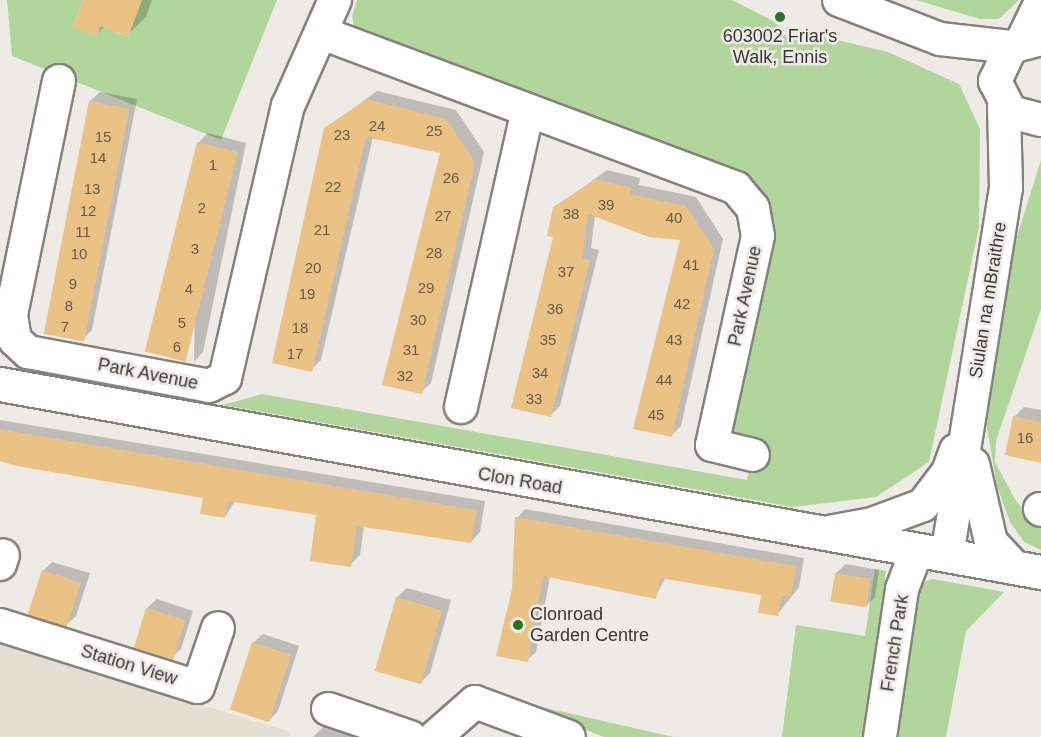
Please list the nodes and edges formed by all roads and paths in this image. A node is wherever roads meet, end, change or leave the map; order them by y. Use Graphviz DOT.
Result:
graph roads {
  1 [pos="335,0"];
  2 [pos="839,0"];
  3 [pos="1041,2"];
  4 [pos="322,33"];
  5 [pos="940,39"];
  6 [pos="1025,42"];
  7 [pos="58,81"];
  8 [pos="1000,100"];
  9 [pos="528,110"];
  10 [pos="1040,120"];
  11 [pos="1006,188"];
  12 [pos="0,384"];
  13 [pos="461,407"];
  14 [pos="969,412"];
  15 [pos="753,455"];
  16 [pos="820,533"];
  17 [pos="932,553"];
  18 [pos="1028,569"];
  19 [pos="0,625"];
  20 [pos="218,628"];
  21 [pos="328,709"];
  22 [pos="410,737"];
  23 [pos="435,737"];
  24 [pos="569,737"];
  25 [pos="880,737"];
  1 -- 4 [label="street, Park Avenue"];
  2 -- 5 [label="street"];
  3 -- 6 [label="street, Siulan na mBraithre"];
  4 -- 7 [label="street, Park Avenue"];
  4 -- 9 [label="street, Park Avenue"];
  5 -- 6 [label="street"];
  5 -- 8 [label="street"];
  6 -- 8 [label="street, Siulan na mBraithre"];
  8 -- 10 [label="street"];
  8 -- 11 [label="street, Siulan na mBraithre"];
  9 -- 13 [label="street"];
  9 -- 15 [label="street, Park Avenue"];
  10 -- 11 [label="street, Siulan na mBraithre"];
  11 -- 14 [label="street, Siulan na mBraithre"];
  12 -- 16 [label="main road, Clon Road"];
  14 -- 16 [label="street, Siulan na mBraithre"];
  14 -- 17 [label="street, Siulan na mBraithre"];
  14 -- 18 [label="street, Siulan na mBraithre"];
  16 -- 17 [label="main road, Clon Road"];
  17 -- 18 [label="main road, Clon Road"];
  17 -- 25 [label="street, French Park"];
  19 -- 20 [label="street, Station View"];
  21 -- 22 [label="street"];
  23 -- 24 [label="street"];
}
